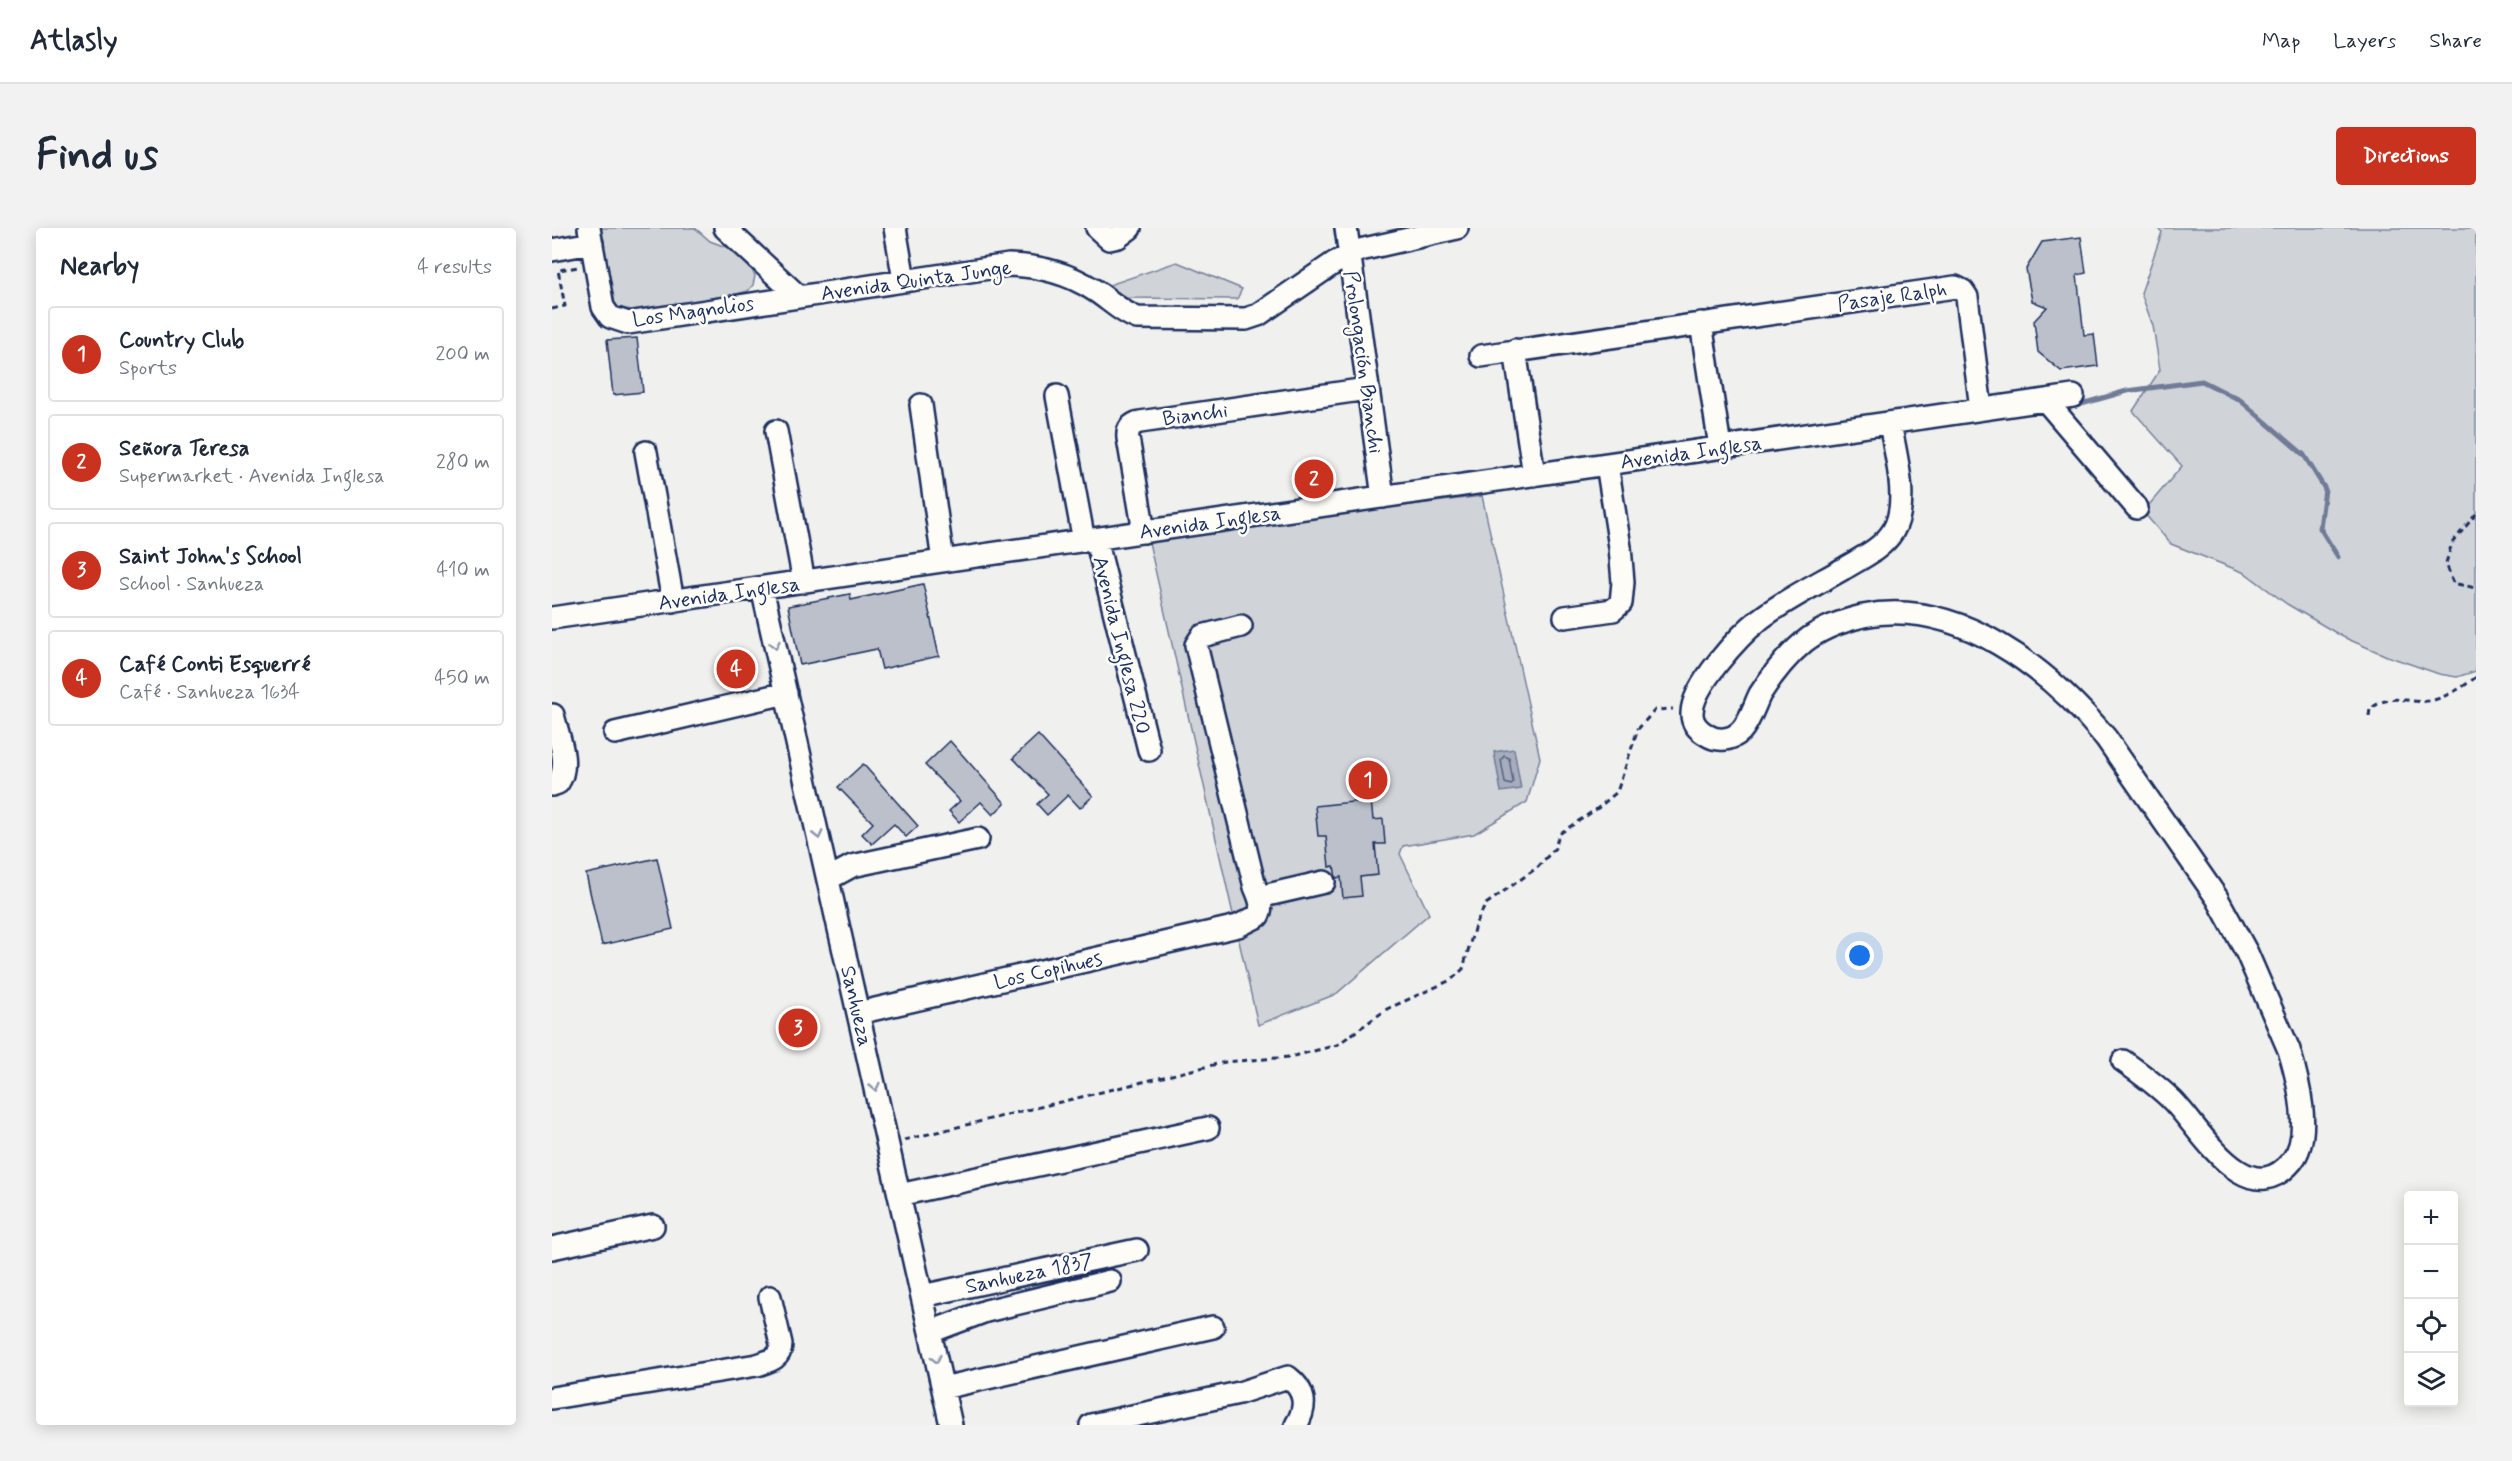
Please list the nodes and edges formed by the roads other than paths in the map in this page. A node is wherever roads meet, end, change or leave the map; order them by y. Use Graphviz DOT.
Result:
graph roads {
  1 [pos="725,228"];
  2 [pos="895,228"];
  3 [pos="1098,228"];
  4 [pos="1130,228"];
  5 [pos="1346,228"];
  6 [pos="1457,228"];
  7 [pos="590,235"];
  8 [pos="552,250"];
  9 [pos="1349,255"];
  10 [pos="904,280"];
  11 [pos="798,296"];
  12 [pos="1701,323"];
  13 [pos="1515,350"];
  14 [pos="1481,356"];
  15 [pos="1367,389"];
  16 [pos="1057,396"];
  17 [pos="2073,396"];
  18 [pos="2046,401"];
  19 [pos="921,405"];
  20 [pos="1981,409"];
  21 [pos="1890,423"];
  22 [pos="776,431"];
  23 [pos="1720,447"];
  24 [pos="646,452"];
  25 [pos="1607,464"];
  26 [pos="1534,475"];
  27 [pos="1383,497"];
  28 [pos="2137,508"];
  29 [pos="1144,532"];
  30 [pos="1090,540"];
  31 [pos="943,561"];
  32 [pos="804,582"];
  33 [pos="762,588"];
  34 [pos="673,601"];
  35 [pos="1566,617"];
  36 [pos="552,618"];
  37 [pos="1241,626"];
  38 [pos="786,693"];
  39 [pos="553,715"];
  40 [pos="615,733"];
  41 [pos="1149,750"];
  42 [pos="552,785"];
  43 [pos="978,839"];
  44 [pos="893,869"];
  45 [pos="828,879"];
  46 [pos="1324,882"];
  47 [pos="1259,897"];
  48 [pos="858,1013"];
  49 [pos="2123,1061"];
  50 [pos="1208,1128"];
  51 [pos="899,1195"];
  52 [pos="653,1226"];
  53 [pos="552,1248"];
  54 [pos="1137,1250"];
  55 [pos="1110,1281"];
  56 [pos="922,1296"];
  57 [pos="770,1297"];
  58 [pos="1213,1327"];
  59 [pos="930,1332"];
  60 [pos="943,1388"];
  61 [pos="552,1398"];
  62 [pos="951,1425"];
  63 [pos="1092,1425"];
  64 [pos="1296,1425"];
  1 -- 11 [label="street, Avenida Quinta Junge"];
  2 -- 10 [label="street"];
  3 -- 4 [label="street"];
  5 -- 9 [label="street, Prolongación Bianchi"];
  6 -- 9 [label="street, Avenida Quinta Junge"];
  7 -- 8 [label="street"];
  7 -- 11 [label="street, Los Magnolios"];
  9 -- 10 [label="street, Avenida Quinta Junge"];
  9 -- 15 [label="street, Prolongación Bianchi"];
  10 -- 11 [label="street, Avenida Quinta Junge"];
  12 -- 13 [label="street, Pasaje Ralph"];
  12 -- 20 [label="street, Pasaje Ralph"];
  12 -- 23 [label="street"];
  13 -- 14 [label="street, Pasaje Ralph"];
  13 -- 26 [label="street"];
  15 -- 27 [label="street, Prolongación Bianchi"];
  15 -- 29 [label="street, Bianchi"];
  16 -- 30 [label="street, Avenida Inglesa 220"];
  17 -- 18 [label="street, Avenida Inglesa"];
  18 -- 20 [label="street, Avenida Inglesa"];
  18 -- 28 [label="street"];
  19 -- 31 [label="street"];
  20 -- 21 [label="street, Avenida Inglesa"];
  21 -- 23 [label="street, Avenida Inglesa"];
  21 -- 49 [label="street"];
  22 -- 32 [label="street"];
  23 -- 25 [label="street, Avenida Inglesa"];
  24 -- 34 [label="street"];
  25 -- 26 [label="street, Avenida Inglesa"];
  25 -- 35 [label="street"];
  26 -- 27 [label="street, Avenida Inglesa"];
  27 -- 29 [label="street, Avenida Inglesa"];
  29 -- 30 [label="street, Avenida Inglesa"];
  30 -- 31 [label="street, Avenida Inglesa"];
  30 -- 41 [label="street, Avenida Inglesa 220"];
  31 -- 32 [label="street, Avenida Inglesa"];
  32 -- 33 [label="street, Avenida Inglesa"];
  33 -- 34 [label="street, Avenida Inglesa"];
  33 -- 38 [label="street, Sanhueza, one-way"];
  34 -- 36 [label="street, Avenida Inglesa"];
  37 -- 47 [label="street"];
  38 -- 40 [label="street"];
  38 -- 45 [label="street, Sanhueza, one-way"];
  39 -- 42 [label="street"];
  43 -- 45 [label="street"];
  44 -- 45 [label="street"];
  45 -- 48 [label="street, Sanhueza"];
  46 -- 47 [label="street"];
  47 -- 48 [label="street, Los Copihues"];
  48 -- 51 [label="street, Sanhueza, one-way"];
  50 -- 51 [label="street"];
  51 -- 56 [label="street, Sanhueza"];
  52 -- 53 [label="street"];
  54 -- 56 [label="street, Sanhueza 1837"];
  55 -- 59 [label="street"];
  56 -- 59 [label="street, Sanhueza"];
  57 -- 61 [label="street"];
  58 -- 60 [label="street"];
  59 -- 60 [label="street, Sanhueza, one-way"];
  60 -- 62 [label="street, Sanhueza"];
  63 -- 64 [label="street"];
}
